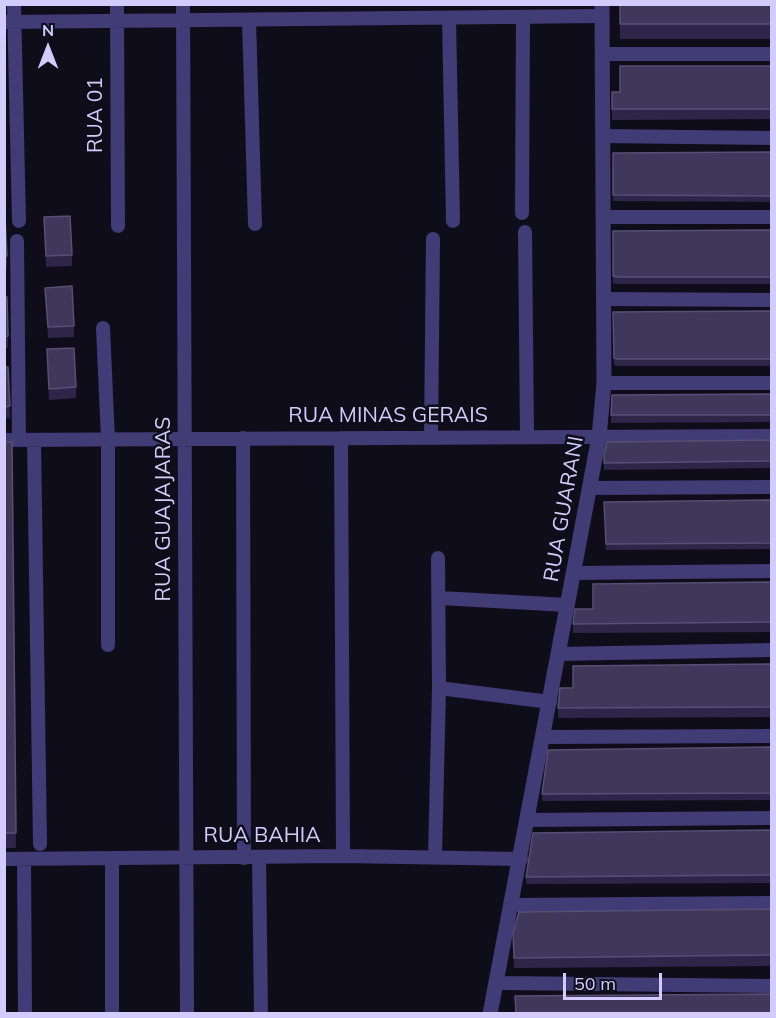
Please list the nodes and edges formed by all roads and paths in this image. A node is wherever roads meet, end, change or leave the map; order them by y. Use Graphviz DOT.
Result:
graph roads {
  1 [pos="14,4"];
  2 [pos="117,4"];
  3 [pos="183,4"];
  4 [pos="235,4"];
  5 [pos="602,10"];
  6 [pos="337,12"];
  7 [pos="442,13"];
  8 [pos="523,17"];
  9 [pos="183,20"];
  10 [pos="242,20"];
  11 [pos="117,21"];
  12 [pos="9,22"];
  13 [pos="603,54"];
  14 [pos="771,54"];
  15 [pos="603,136"];
  16 [pos="771,138"];
  17 [pos="522,213"];
  18 [pos="603,217"];
  19 [pos="771,217"];
  20 [pos="19,221"];
  21 [pos="453,221"];
  22 [pos="255,224"];
  23 [pos="118,226"];
  24 [pos="525,232"];
  25 [pos="433,239"];
  26 [pos="17,241"];
  27 [pos="604,299"];
  28 [pos="771,300"];
  29 [pos="103,328"];
  30 [pos="604,383"];
  31 [pos="771,383"];
  32 [pos="527,436"];
  33 [pos="771,436"];
  34 [pos="431,437"];
  35 [pos="599,437"];
  36 [pos="185,438"];
  37 [pos="243,438"];
  38 [pos="341,438"];
  39 [pos="108,439"];
  40 [pos="4,440"];
  41 [pos="19,440"];
  42 [pos="34,440"];
  43 [pos="771,487"];
  44 [pos="590,488"];
  45 [pos="438,558"];
  46 [pos="771,571"];
  47 [pos="574,573"];
  48 [pos="440,598"];
  49 [pos="567,605"];
  50 [pos="108,645"];
  51 [pos="771,650"];
  52 [pos="558,654"];
  53 [pos="439,688"];
  54 [pos="550,702"];
  55 [pos="771,736"];
  56 [pos="544,737"];
  57 [pos="771,818"];
  58 [pos="528,820"];
  59 [pos="39,844"];
  60 [pos="343,856"];
  61 [pos="435,857"];
  62 [pos="186,858"];
  63 [pos="244,858"];
  64 [pos="260,858"];
  65 [pos="4,859"];
  66 [pos="24,859"];
  67 [pos="112,859"];
  68 [pos="521,859"];
  69 [pos="771,903"];
  70 [pos="511,905"];
  71 [pos="497,980"];
  72 [pos="771,986"];
  73 [pos="25,1014"];
  74 [pos="112,1014"];
  75 [pos="187,1014"];
  76 [pos="261,1014"];
  77 [pos="490,1014"];
  1 -- 12 [label="street"];
  2 -- 11 [label="street, RUA 01"];
  3 -- 9 [label="street, RUA GUAJAJARAS"];
  4 -- 10 [label="street"];
  5 -- 8 [label="street"];
  5 -- 13 [label="street, RUA GUARANI"];
  6 -- 7 [label="street"];
  6 -- 10 [label="street"];
  7 -- 8 [label="street"];
  7 -- 21 [label="street"];
  8 -- 17 [label="street"];
  9 -- 10 [label="street"];
  9 -- 11 [label="street"];
  9 -- 36 [label="street, RUA GUAJAJARAS"];
  10 -- 22 [label="street"];
  11 -- 12 [label="street"];
  11 -- 23 [label="street, RUA 01"];
  12 -- 20 [label="street"];
  13 -- 14 [label="street"];
  13 -- 15 [label="street, RUA GUARANI"];
  15 -- 16 [label="street"];
  15 -- 18 [label="street, RUA GUARANI"];
  18 -- 19 [label="street"];
  18 -- 27 [label="street, RUA GUARANI"];
  24 -- 32 [label="street"];
  25 -- 34 [label="street"];
  26 -- 41 [label="street"];
  27 -- 28 [label="street"];
  27 -- 30 [label="street, RUA GUARANI"];
  29 -- 39 [label="street"];
  30 -- 31 [label="street"];
  30 -- 35 [label="street, RUA GUARANI"];
  32 -- 34 [label="street, RUA MINAS GERAIS"];
  32 -- 35 [label="street, RUA MINAS GERAIS"];
  33 -- 35 [label="street, RUA MINAS GERAIS"];
  34 -- 38 [label="street, RUA MINAS GERAIS"];
  35 -- 44 [label="street, RUA GUARANI"];
  36 -- 37 [label="street, RUA MINAS GERAIS"];
  36 -- 39 [label="street, RUA MINAS GERAIS"];
  36 -- 62 [label="street, RUA GUAJAJARAS"];
  37 -- 38 [label="street, RUA MINAS GERAIS"];
  37 -- 63 [label="street"];
  38 -- 60 [label="street"];
  39 -- 42 [label="street, RUA MINAS GERAIS"];
  39 -- 50 [label="street"];
  40 -- 41 [label="street, RUA MINAS GERAIS"];
  41 -- 42 [label="street, RUA MINAS GERAIS"];
  42 -- 59 [label="street"];
  43 -- 44 [label="street"];
  44 -- 47 [label="street, RUA GUARANI"];
  45 -- 48 [label="street"];
  46 -- 47 [label="street"];
  47 -- 49 [label="street, RUA GUARANI"];
  48 -- 49 [label="street"];
  48 -- 53 [label="street"];
  49 -- 52 [label="street, RUA GUARANI"];
  51 -- 52 [label="street"];
  52 -- 54 [label="street, RUA GUARANI"];
  53 -- 54 [label="street"];
  53 -- 61 [label="street"];
  54 -- 56 [label="street, RUA GUARANI"];
  55 -- 56 [label="street"];
  56 -- 58 [label="street, RUA GUARANI"];
  57 -- 58 [label="street"];
  58 -- 68 [label="street, RUA GUARANI"];
  60 -- 61 [label="street, RUA BAHIA"];
  60 -- 64 [label="street, RUA BAHIA"];
  61 -- 68 [label="street, RUA BAHIA"];
  62 -- 63 [label="street, RUA BAHIA"];
  62 -- 67 [label="street, RUA BAHIA"];
  62 -- 75 [label="street, RUA GUAJAJARAS"];
  63 -- 64 [label="street, RUA BAHIA"];
  64 -- 76 [label="street"];
  65 -- 66 [label="street, RUA BAHIA"];
  66 -- 67 [label="street, RUA BAHIA"];
  66 -- 73 [label="street"];
  67 -- 74 [label="street"];
  68 -- 70 [label="street, RUA GUARANI"];
  69 -- 70 [label="street"];
  70 -- 71 [label="street, RUA GUARANI"];
  71 -- 72 [label="street"];
  71 -- 77 [label="street, RUA GUARANI"];
}
